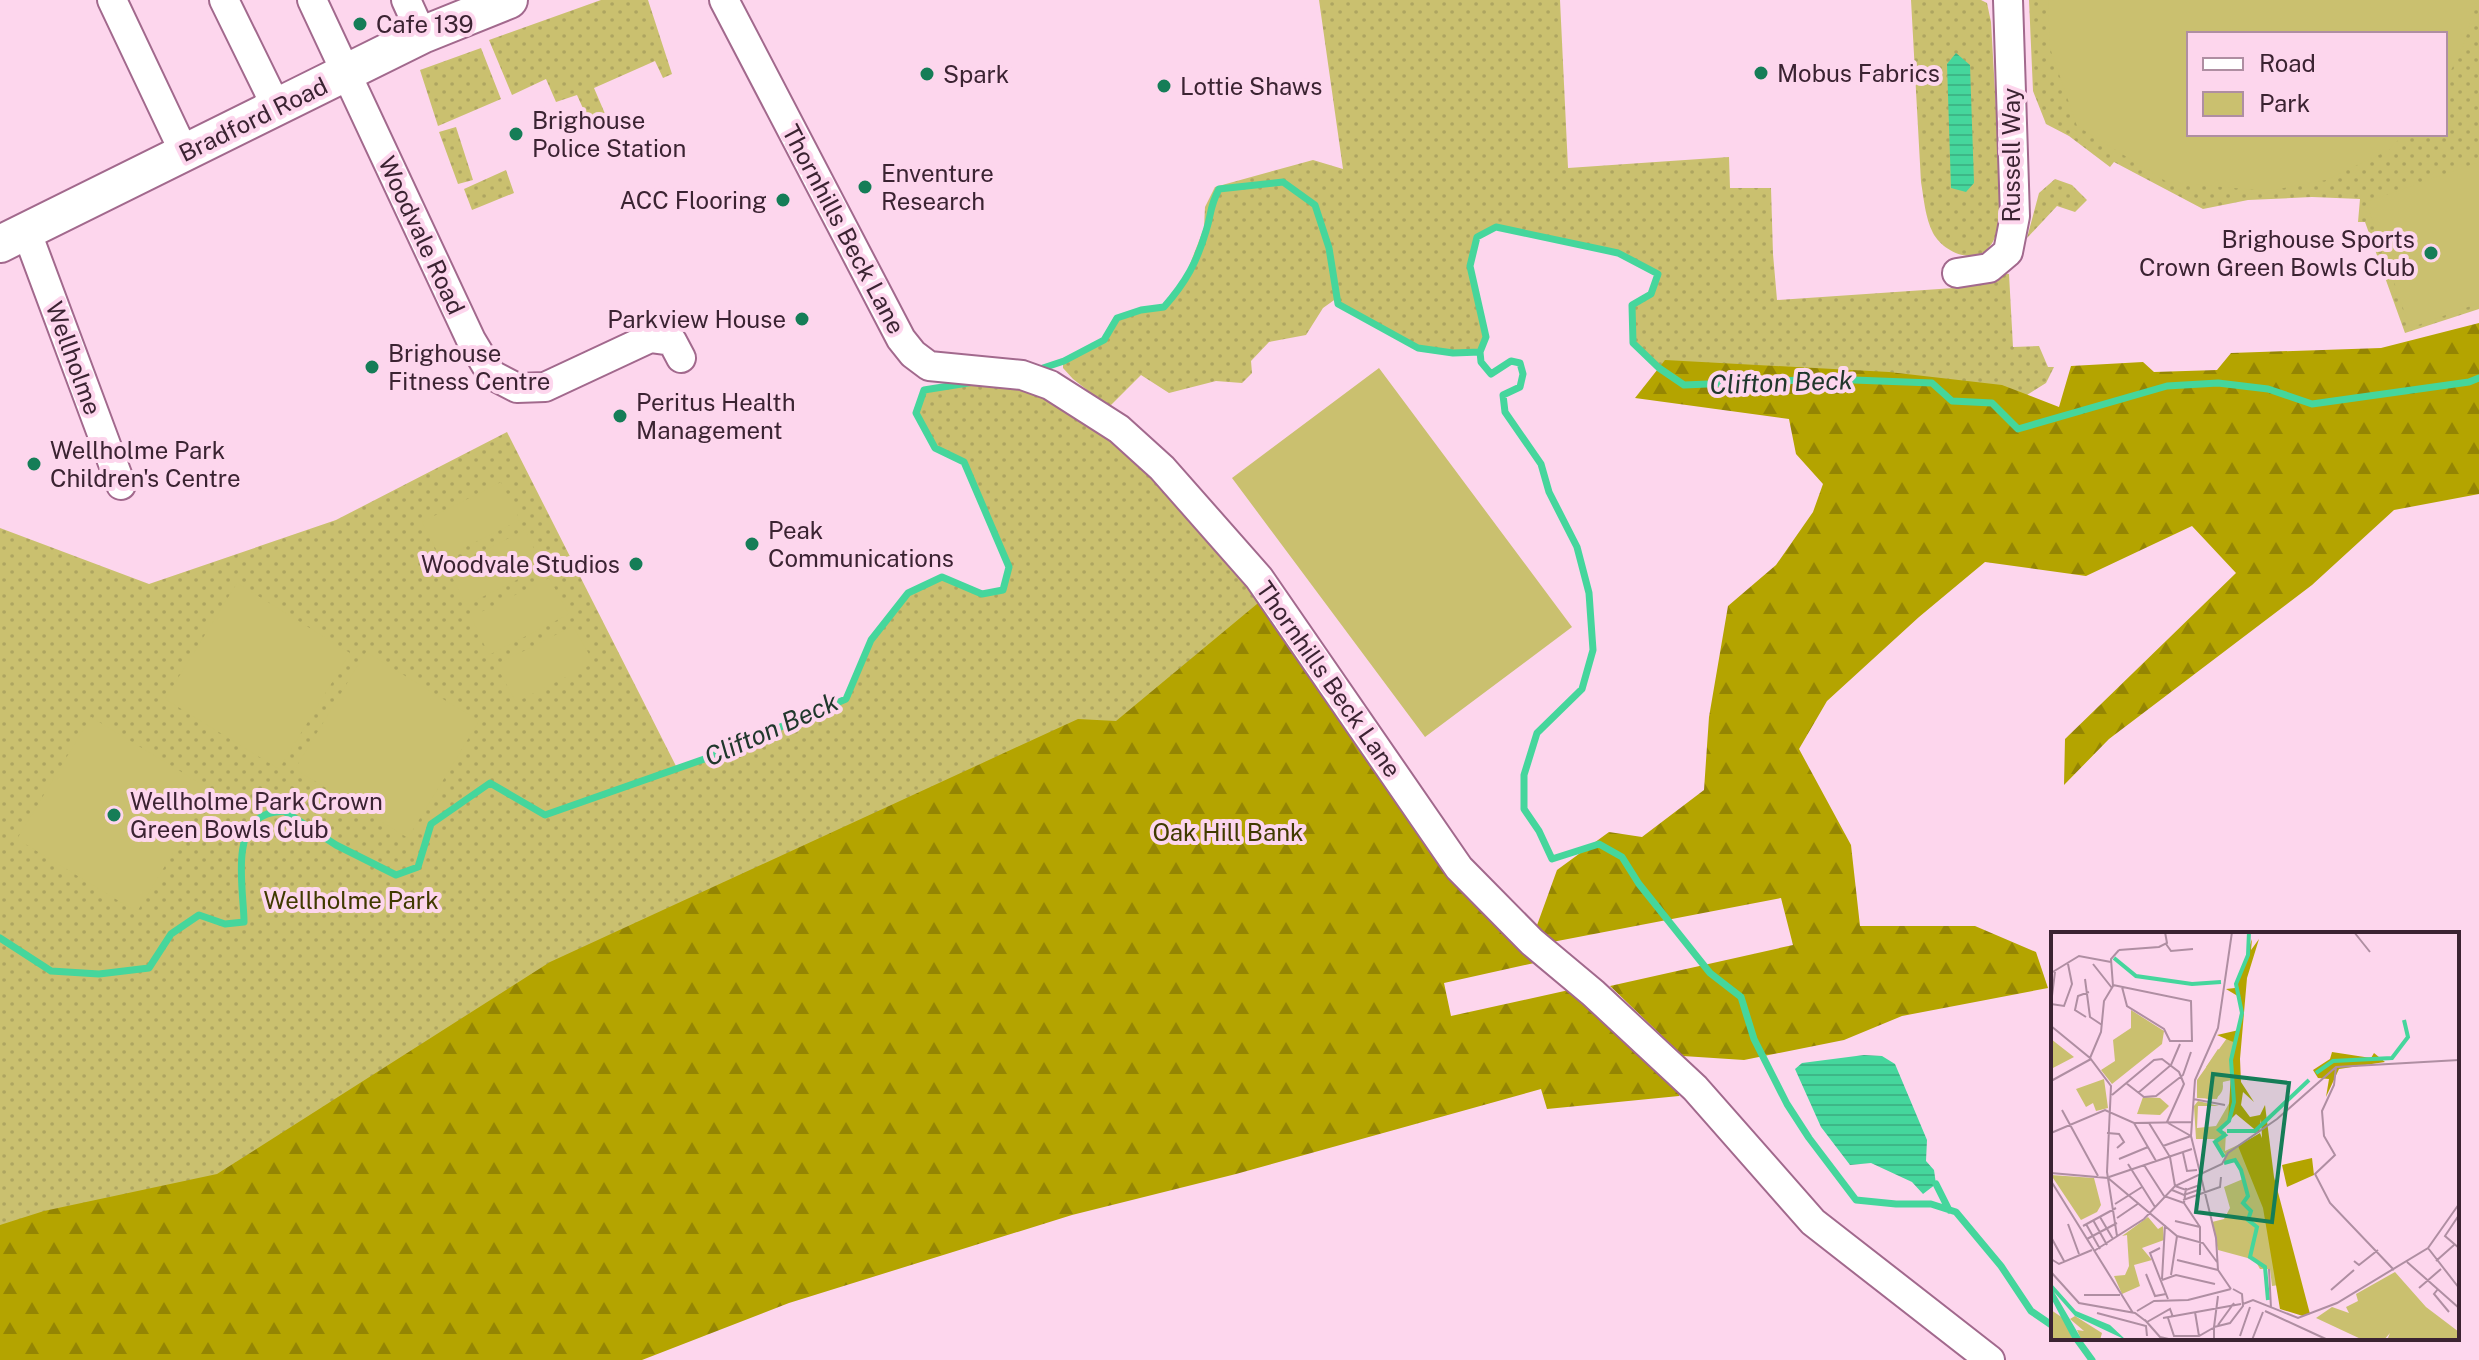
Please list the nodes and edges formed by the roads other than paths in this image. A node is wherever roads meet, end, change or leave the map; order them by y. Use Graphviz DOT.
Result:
graph roads {
  1 [pos="112,0"];
  2 [pos="224,0"];
  3 [pos="312,0"];
  4 [pos="406,0"];
  5 [pos="724,0"];
  6 [pos="2008,0"];
  7 [pos="499,2"];
  8 [pos="422,35"];
  9 [pos="347,74"];
  10 [pos="276,106"];
  11 [pos="184,152"];
  12 [pos="13,237"];
  13 [pos="1957,273"];
  14 [pos="681,358"];
  15 [pos="121,485"];
  16 [pos="1990,1360"];
  1 -- 11 [label="street"];
  2 -- 10 [label="street"];
  3 -- 9 [label="street"];
  4 -- 8 [label="street"];
  5 -- 16 [label="street, Thornhills Beck Lane"];
  6 -- 13 [label="street, Russell Way"];
  7 -- 8 [label="main road, Bradford Road"];
  8 -- 9 [label="main road, Bradford Road"];
  9 -- 10 [label="main road, Bradford Road"];
  9 -- 14 [label="street, Woodvale Road"];
  10 -- 11 [label="main road, Bradford Road"];
  11 -- 12 [label="main road, Bradford Road"];
  12 -- 15 [label="street, Wellholme"];
}
